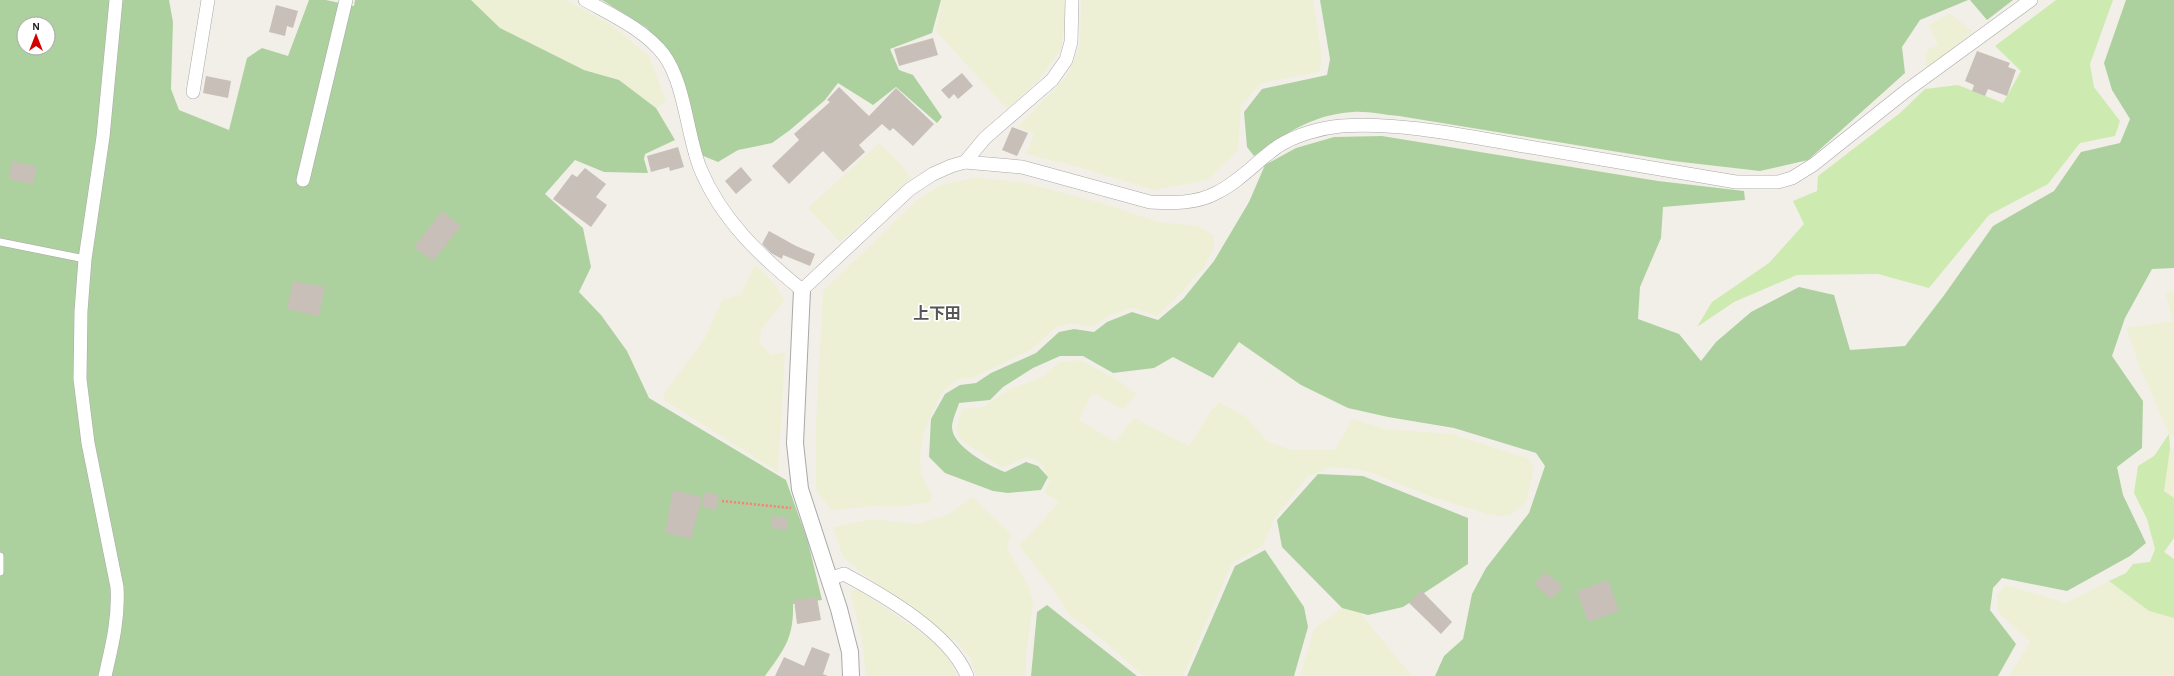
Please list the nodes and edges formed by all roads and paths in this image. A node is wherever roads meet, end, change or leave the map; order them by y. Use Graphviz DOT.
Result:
graph roads {
  1 [pos="116,0"];
  2 [pos="208,0"];
  3 [pos="346,0"];
  4 [pos="585,0"];
  5 [pos="1072,0"];
  6 [pos="2032,0"];
  7 [pos="193,92"];
  8 [pos="965,162"];
  9 [pos="303,180"];
  10 [pos="0,242"];
  11 [pos="85,259"];
  12 [pos="802,290"];
  13 [pos="722,501"];
  14 [pos="806,509"];
  15 [pos="0,556"];
  16 [pos="0,572"];
  17 [pos="829,579"];
  18 [pos="105,676"];
  19 [pos="851,676"];
  20 [pos="967,676"];
  1 -- 11 [label="street"];
  2 -- 7 [label="street"];
  3 -- 9 [label="street"];
  4 -- 12 [label="street"];
  5 -- 8 [label="street"];
  6 -- 8 [label="street"];
  8 -- 12 [label="street"];
  10 -- 11 [label="lane"];
  11 -- 18 [label="street"];
  12 -- 14 [label="street"];
  13 -- 14 [label="path"];
  14 -- 17 [label="street"];
  15 -- 16 [label="lane"];
  17 -- 19 [label="street"];
  17 -- 20 [label="street"];
}
